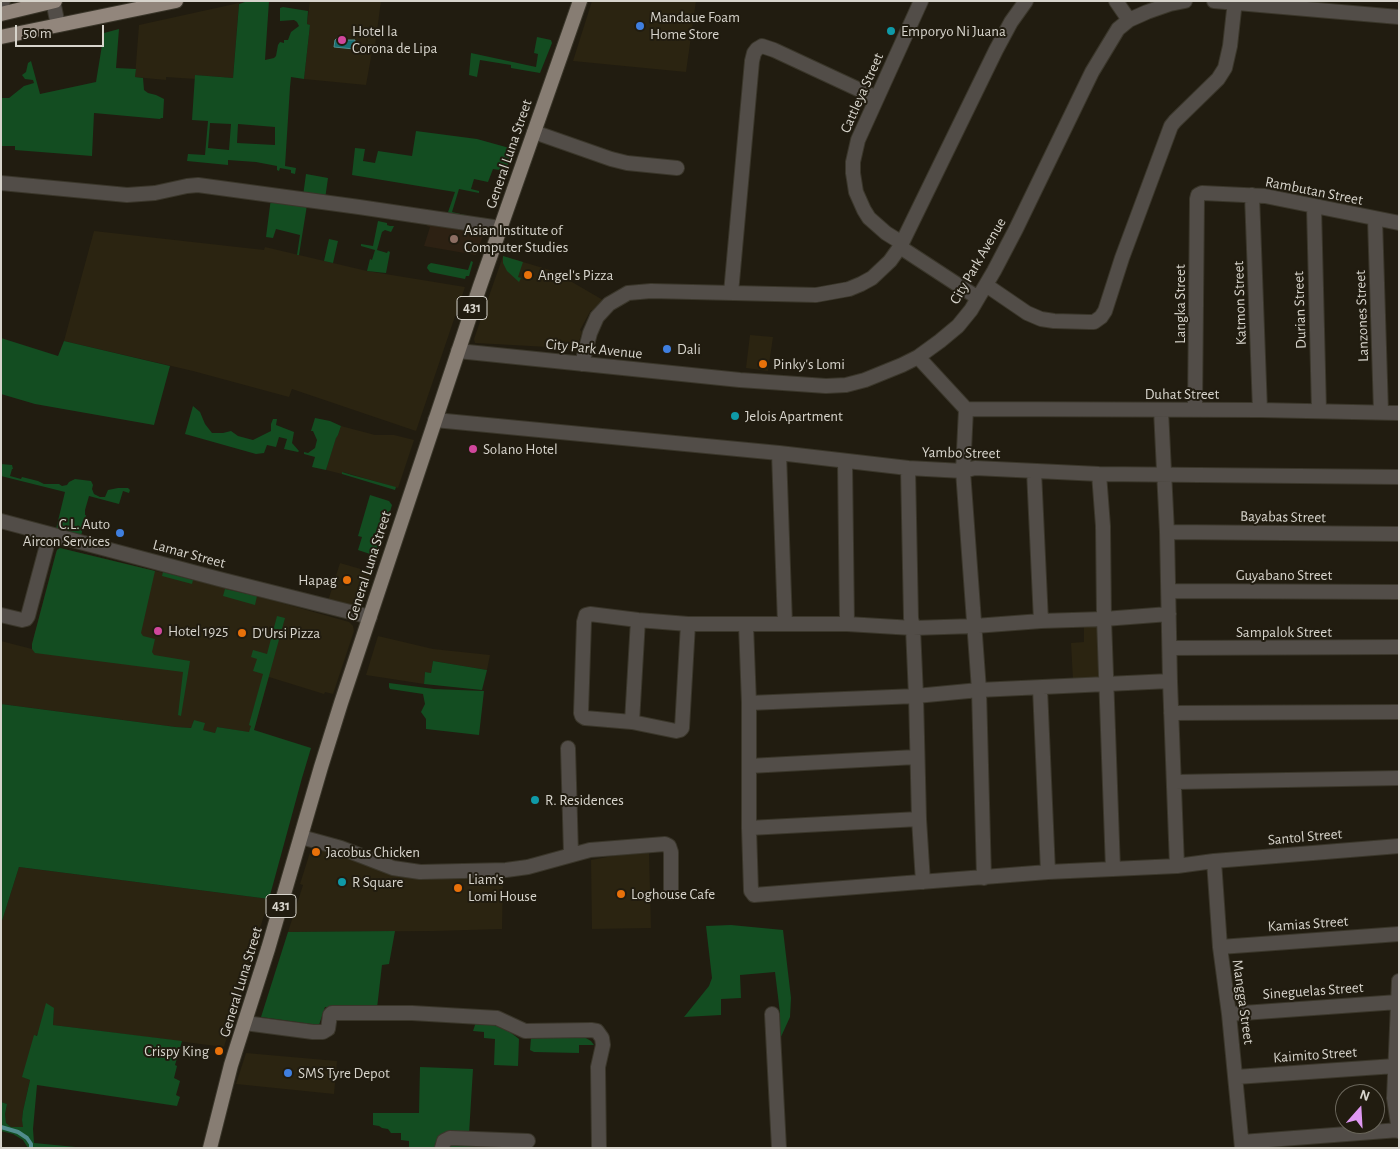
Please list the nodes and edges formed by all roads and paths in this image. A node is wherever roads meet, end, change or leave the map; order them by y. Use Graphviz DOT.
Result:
graph roads {
  1 [pos="54,1"];
  2 [pos="176,1"];
  3 [pos="580,1"];
  4 [pos="1026,1"];
  5 [pos="1116,1"];
  6 [pos="1185,1"];
  7 [pos="1214,1"];
  8 [pos="919,2"];
  9 [pos="1235,2"];
  10 [pos="1,14"];
  11 [pos="1399,17"];
  12 [pos="1129,20"];
  13 [pos="58,25"];
  14 [pos="1,37"];
  15 [pos="877,98"];
  16 [pos="534,132"];
  17 [pos="677,168"];
  18 [pos="1,183"];
  19 [pos="1252,196"];
  20 [pos="1196,199"];
  21 [pos="1314,207"];
  22 [pos="1375,219"];
  23 [pos="1399,223"];
  24 [pos="500,228"];
  25 [pos="901,245"];
  26 [pos="986,285"];
  27 [pos="731,293"];
  28 [pos="978,298"];
  29 [pos="458,351"];
  30 [pos="918,357"];
  31 [pos="582,364"];
  32 [pos="966,409"];
  33 [pos="1161,410"];
  34 [pos="1195,410"];
  35 [pos="1260,410"];
  36 [pos="1320,411"];
  37 [pos="1381,412"];
  38 [pos="1399,413"];
  39 [pos="435,420"];
  40 [pos="779,453"];
  41 [pos="845,462"];
  42 [pos="908,468"];
  43 [pos="963,471"];
  44 [pos="1034,472"];
  45 [pos="1099,474"];
  46 [pos="1164,474"];
  47 [pos="1399,477"];
  48 [pos="1,521"];
  49 [pos="1167,532"];
  50 [pos="50,534"];
  51 [pos="1399,534"];
  52 [pos="1169,591"];
  53 [pos="1399,592"];
  54 [pos="1169,614"];
  55 [pos="1,615"];
  56 [pos="370,617"];
  57 [pos="1104,619"];
  58 [pos="638,620"];
  59 [pos="1041,621"];
  60 [pos="688,624"];
  61 [pos="785,624"];
  62 [pos="847,624"];
  63 [pos="746,625"];
  64 [pos="975,626"];
  65 [pos="913,628"];
  66 [pos="1399,647"];
  67 [pos="1170,648"];
  68 [pos="1170,681"];
  69 [pos="1107,684"];
  70 [pos="1040,688"];
  71 [pos="979,690"];
  72 [pos="916,696"];
  73 [pos="749,703"];
  74 [pos="1399,712"];
  75 [pos="1171,713"];
  76 [pos="632,722"];
  77 [pos="568,748"];
  78 [pos="916,756"];
  79 [pos="749,766"];
  80 [pos="1399,778"];
  81 [pos="1175,782"];
  82 [pos="919,820"];
  83 [pos="749,828"];
  84 [pos="301,837"];
  85 [pos="1399,846"];
  86 [pos="571,854"];
  87 [pos="1214,861"];
  88 [pos="1177,866"];
  89 [pos="1113,869"];
  90 [pos="1048,872"];
  91 [pos="984,878"];
  92 [pos="923,882"];
  93 [pos="671,893"];
  94 [pos="1399,934"];
  95 [pos="1220,947"];
  96 [pos="1399,981"];
  97 [pos="1398,1002"];
  98 [pos="772,1014"];
  99 [pos="1229,1014"];
  100 [pos="245,1023"];
  101 [pos="1396,1066"];
  102 [pos="1236,1077"];
  103 [pos="1399,1130"];
  104 [pos="528,1141"];
  105 [pos="1242,1145"];
  106 [pos="210,1148"];
  107 [pos="442,1148"];
  108 [pos="599,1148"];
  109 [pos="779,1148"];
  1 -- 10 [label="highway"];
  1 -- 13 [label="street"];
  2 -- 13 [label="highway"];
  3 -- 16 [label="main road, General Luna Street / 431"];
  4 -- 25 [label="street"];
  5 -- 12 [label="street"];
  6 -- 12 [label="street, City Park Avenue"];
  7 -- 9 [label="street"];
  8 -- 15 [label="street, Cattleya Street"];
  9 -- 11 [label="street"];
  9 -- 26 [label="street"];
  12 -- 26 [label="street, City Park Avenue"];
  13 -- 14 [label="highway"];
  15 -- 25 [label="street, Cattleya Street"];
  15 -- 27 [label="street"];
  16 -- 17 [label="street"];
  16 -- 24 [label="main road, General Luna Street / 431"];
  18 -- 24 [label="street"];
  19 -- 20 [label="street, Rambutan Street"];
  19 -- 21 [label="street, Rambutan Street"];
  19 -- 35 [label="street, Katmon Street"];
  20 -- 34 [label="street, Langka Street"];
  21 -- 22 [label="street, Rambutan Street"];
  21 -- 36 [label="street, Durian Street"];
  22 -- 23 [label="street, Rambutan Street"];
  22 -- 37 [label="street, Lanzones Street"];
  24 -- 29 [label="main road, General Luna Street / 431"];
  25 -- 27 [label="street"];
  25 -- 28 [label="street, Cattleya Street"];
  26 -- 28 [label="street, City Park Avenue"];
  27 -- 31 [label="street"];
  28 -- 30 [label="street, City Park Avenue"];
  29 -- 31 [label="street, City Park Avenue"];
  29 -- 39 [label="main road, General Luna Street / 431"];
  30 -- 31 [label="street, City Park Avenue"];
  30 -- 32 [label="street"];
  32 -- 33 [label="street, Duhat Street"];
  32 -- 43 [label="street"];
  33 -- 34 [label="street, Duhat Street"];
  33 -- 46 [label="street"];
  34 -- 35 [label="street, Duhat Street"];
  35 -- 36 [label="street, Duhat Street"];
  36 -- 37 [label="street, Duhat Street"];
  37 -- 38 [label="street, Duhat Street"];
  39 -- 40 [label="street"];
  39 -- 56 [label="main road, General Luna Street / 431"];
  40 -- 41 [label="street"];
  40 -- 61 [label="street"];
  41 -- 42 [label="street"];
  41 -- 62 [label="street"];
  42 -- 43 [label="street, Yambo Street"];
  42 -- 65 [label="street, Yambo Street"];
  43 -- 44 [label="street, Yambo Street"];
  43 -- 64 [label="street"];
  44 -- 45 [label="street, Yambo Street"];
  44 -- 59 [label="street"];
  45 -- 46 [label="street, Yambo Street"];
  45 -- 57 [label="street"];
  46 -- 47 [label="street, Yambo Street"];
  46 -- 49 [label="street"];
  48 -- 50 [label="street, Lamar Street"];
  49 -- 51 [label="street, Bayabas Street"];
  49 -- 52 [label="street"];
  50 -- 55 [label="street"];
  50 -- 56 [label="street, Lamar Street"];
  52 -- 53 [label="street, Guyabano Street"];
  52 -- 54 [label="street"];
  54 -- 57 [label="street"];
  54 -- 67 [label="street"];
  56 -- 84 [label="main road, General Luna Street / 431"];
  57 -- 59 [label="street"];
  57 -- 69 [label="street"];
  58 -- 60 [label="street"];
  58 -- 76 [label="street"];
  58 -- 76 [label="street"];
  59 -- 64 [label="street"];
  60 -- 63 [label="street"];
  60 -- 76 [label="street"];
  61 -- 62 [label="street"];
  61 -- 63 [label="street"];
  62 -- 65 [label="street"];
  63 -- 73 [label="street"];
  64 -- 65 [label="street"];
  64 -- 71 [label="street"];
  65 -- 72 [label="street, Yambo Street"];
  66 -- 67 [label="street, Sampalok Street"];
  67 -- 68 [label="street"];
  68 -- 69 [label="street"];
  68 -- 75 [label="street"];
  69 -- 70 [label="street"];
  69 -- 89 [label="street"];
  70 -- 71 [label="street"];
  70 -- 90 [label="street"];
  71 -- 72 [label="street"];
  71 -- 91 [label="street"];
  72 -- 73 [label="street"];
  72 -- 78 [label="street, Yambo Street"];
  73 -- 79 [label="street"];
  74 -- 75 [label="street"];
  75 -- 81 [label="street"];
  77 -- 86 [label="street"];
  78 -- 79 [label="street"];
  78 -- 82 [label="street, Yambo Street"];
  79 -- 83 [label="street"];
  80 -- 81 [label="street"];
  81 -- 88 [label="street"];
  82 -- 83 [label="street"];
  82 -- 92 [label="street, Yambo Street"];
  83 -- 92 [label="street, Santol Street"];
  84 -- 86 [label="street"];
  84 -- 100 [label="main road, General Luna Street / 431"];
  85 -- 87 [label="street, Santol Street"];
  86 -- 93 [label="street"];
  87 -- 88 [label="street, Santol Street"];
  87 -- 95 [label="street, Mangga Street"];
  88 -- 89 [label="street, Santol Street"];
  89 -- 90 [label="street, Santol Street"];
  90 -- 91 [label="street, Santol Street"];
  91 -- 92 [label="street, Santol Street"];
  94 -- 95 [label="street, Kamias Street"];
  95 -- 99 [label="street, Mangga Street"];
  96 -- 97 [label="street"];
  97 -- 99 [label="street, Sineguelas Street"];
  97 -- 101 [label="street"];
  98 -- 109 [label="street"];
  99 -- 102 [label="street, Mangga Street"];
  100 -- 106 [label="main road, General Luna Street / 431"];
  100 -- 108 [label="street"];
  101 -- 102 [label="street, Kaimito Street"];
  101 -- 103 [label="street"];
  102 -- 105 [label="street, Mangga Street"];
  103 -- 105 [label="street"];
  104 -- 107 [label="street"];
}
